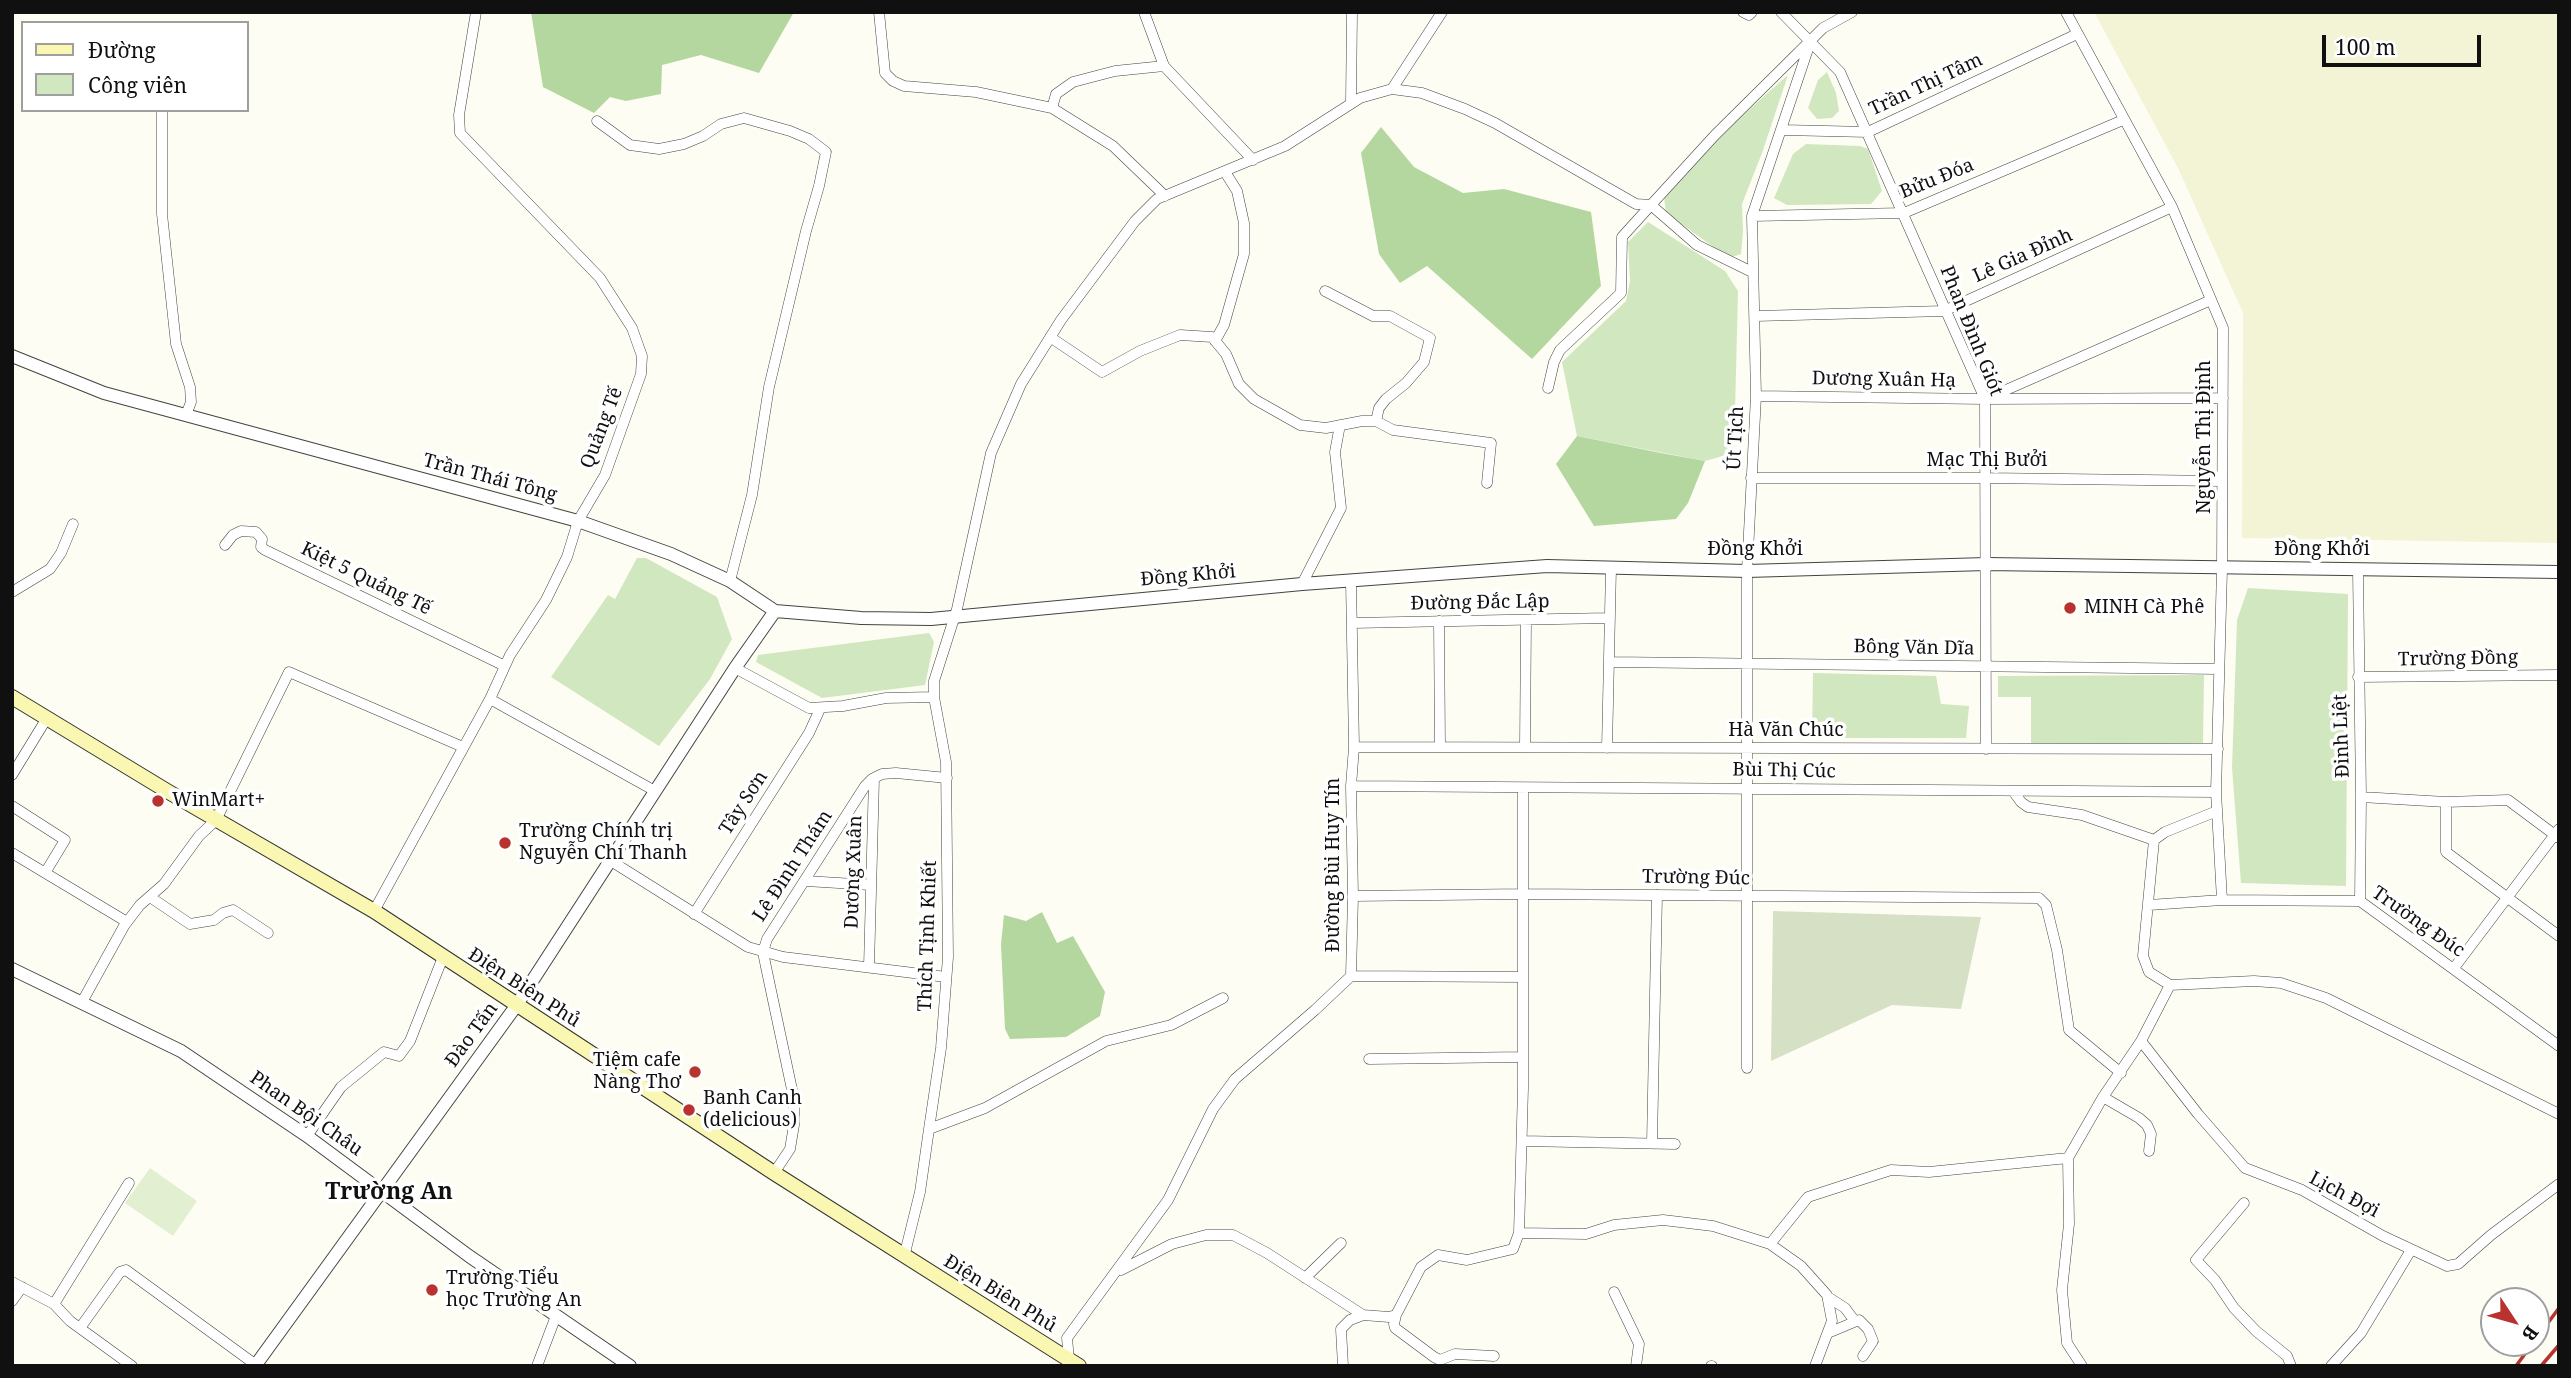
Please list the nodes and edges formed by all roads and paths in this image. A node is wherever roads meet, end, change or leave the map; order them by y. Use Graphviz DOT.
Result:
graph roads {
  1 [pos="476,12"];
  2 [pos="879,12"];
  3 [pos="1144,12"];
  4 [pos="1352,12"];
  5 [pos="1441,12"];
  6 [pos="1743,12"];
  7 [pos="1752,12"];
  8 [pos="1781,12"];
  9 [pos="1852,12"];
  10 [pos="2066,12"];
  11 [pos="2077,34"];
  12 [pos="1811,40"];
  13 [pos="1164,66"];
  14 [pos="1392,89"];
  15 [pos="1351,103"];
  16 [pos="1052,108"];
  17 [pos="162,112"];
  18 [pos="2123,120"];
  19 [pos="597,121"];
  20 [pos="1783,130"];
  21 [pos="1868,132"];
  22 [pos="1253,160"];
  23 [pos="1225,172"];
  24 [pos="1165,196"];
  25 [pos="1651,205"];
  26 [pos="2172,207"];
  27 [pos="1905,213"];
  28 [pos="1752,216"];
  29 [pos="1752,272"];
  30 [pos="1325,291"];
  31 [pos="2211,300"];
  32 [pos="1944,311"];
  33 [pos="1756,316"];
  34 [pos="1050,337"];
  35 [pos="1215,341"];
  36 [pos="12,356"];
  37 [pos="1548,388"];
  38 [pos="1756,396"];
  39 [pos="2222,398"];
  40 [pos="1985,399"];
  41 [pos="186,415"];
  42 [pos="1376,422"];
  43 [pos="1340,425"];
  44 [pos="1751,478"];
  45 [pos="1985,478"];
  46 [pos="2222,481"];
  47 [pos="1487,483"];
  48 [pos="578,521"];
  49 [pos="73,524"];
  50 [pos="225,545"];
  51 [pos="1986,564"];
  52 [pos="1611,568"];
  53 [pos="2222,569"];
  54 [pos="2358,570"];
  55 [pos="1747,571"];
  56 [pos="2559,572"];
  57 [pos="1351,580"];
  58 [pos="730,582"];
  59 [pos="1302,584"];
  60 [pos="12,592"];
  61 [pos="775,611"];
  62 [pos="954,616"];
  63 [pos="1609,618"];
  64 [pos="1526,620"];
  65 [pos="1439,621"];
  66 [pos="1352,623"];
  67 [pos="1609,662"];
  68 [pos="1748,663"];
  69 [pos="505,666"];
  70 [pos="1986,666"];
  71 [pos="735,668"];
  72 [pos="2219,669"];
  73 [pos="2559,675"];
  74 [pos="2358,677"];
  75 [pos="12,697"];
  76 [pos="934,697"];
  77 [pos="490,699"];
  78 [pos="820,709"];
  79 [pos="47,718"];
  80 [pos="463,747"];
  81 [pos="1354,747"];
  82 [pos="1440,747"];
  83 [pos="1525,747"];
  84 [pos="1607,748"];
  85 [pos="1748,748"];
  86 [pos="1986,749"];
  87 [pos="2218,749"];
  88 [pos="12,775"];
  89 [pos="874,778"];
  90 [pos="947,778"];
  91 [pos="1351,786"];
  92 [pos="1747,787"];
  93 [pos="1523,789"];
  94 [pos="655,791"];
  95 [pos="2013,791"];
  96 [pos="2216,792"];
  97 [pos="2361,797"];
  98 [pos="2446,802"];
  99 [pos="12,806"];
  100 [pos="2217,811"];
  101 [pos="216,820"];
  102 [pos="2558,835"];
  103 [pos="2154,840"];
  104 [pos="12,853"];
  105 [pos="611,860"];
  106 [pos="45,873"];
  107 [pos="806,881"];
  108 [pos="871,885"];
  109 [pos="1524,894"];
  110 [pos="1657,895"];
  111 [pos="1353,896"];
  112 [pos="1747,896"];
  113 [pos="150,897"];
  114 [pos="2507,897"];
  115 [pos="2222,900"];
  116 [pos="2360,901"];
  117 [pos="2149,905"];
  118 [pos="374,911"];
  119 [pos="694,914"];
  120 [pos="127,922"];
  121 [pos="268,933"];
  122 [pos="2559,936"];
  123 [pos="763,952"];
  124 [pos="443,957"];
  125 [pos="869,967"];
  126 [pos="12,968"];
  127 [pos="2454,968"];
  128 [pos="946,976"];
  129 [pos="1350,976"];
  130 [pos="1523,977"];
  131 [pos="2170,985"];
  132 [pos="1223,998"];
  133 [pos="82,1002"];
  134 [pos="516,1006"];
  135 [pos="2141,1041"];
  136 [pos="2559,1046"];
  137 [pos="1523,1057"];
  138 [pos="1369,1059"];
  139 [pos="1747,1068"];
  140 [pos="2121,1073"];
  141 [pos="2103,1097"];
  142 [pos="2559,1114"];
  143 [pos="929,1129"];
  144 [pos="307,1136"];
  145 [pos="1522,1141"];
  146 [pos="1652,1143"];
  147 [pos="1675,1144"];
  148 [pos="2149,1151"];
  149 [pos="2068,1158"];
  150 [pos="774,1173"];
  151 [pos="129,1183"];
  152 [pos="2559,1184"];
  153 [pos="382,1191"];
  154 [pos="2244,1203"];
  155 [pos="1520,1233"];
  156 [pos="1341,1243"];
  157 [pos="1770,1244"];
  158 [pos="2411,1250"];
  159 [pos="904,1257"];
  160 [pos="1116,1273"];
  161 [pos="1306,1278"];
  162 [pos="17,1285"];
  163 [pos="1614,1292"];
  164 [pos="1828,1297"];
  165 [pos="12,1301"];
  166 [pos="54,1304"];
  167 [pos="1396,1314"];
  168 [pos="1363,1315"];
  169 [pos="556,1316"];
  170 [pos="1854,1320"];
  171 [pos="80,1328"];
  172 [pos="1828,1333"];
  173 [pos="1494,1356"];
  174 [pos="1863,1356"];
  175 [pos="1074,1363"];
  176 [pos="256,1365"];
  177 [pos="132,1366"];
  178 [pos="537,1366"];
  179 [pos="631,1366"];
  180 [pos="1343,1366"];
  181 [pos="1636,1366"];
  182 [pos="1815,1366"];
  183 [pos="2081,1366"];
  184 [pos="2291,1366"];
  185 [pos="2331,1366"];
  1 -- 48 [label="street, Quảng Tế"];
  2 -- 16 [label="street"];
  3 -- 13 [label="street"];
  4 -- 15 [label="street"];
  5 -- 14 [label="street"];
  6 -- 7 [label="street"];
  8 -- 12 [label="street, Phan Đình Giót"];
  9 -- 12 [label="street"];
  10 -- 11 [label="street, Nguyễn Thị Định"];
  11 -- 18 [label="street, Nguyễn Thị Định"];
  11 -- 21 [label="street, Trần Thị Tâm"];
  12 -- 20 [label="street, Út Tịch"];
  12 -- 21 [label="street, Phan Đình Giót"];
  12 -- 25 [label="street"];
  13 -- 16 [label="street"];
  13 -- 22 [label="street"];
  14 -- 15 [label="street, Thích Tịnh Khiết"];
  14 -- 25 [label="street"];
  15 -- 22 [label="street, Thích Tịnh Khiết"];
  16 -- 24 [label="street"];
  17 -- 41 [label="street"];
  18 -- 26 [label="street, Nguyễn Thị Định"];
  18 -- 27 [label="street, Bửu Đóa"];
  19 -- 58 [label="street"];
  20 -- 21 [label="street, Trần Thị Tâm"];
  20 -- 28 [label="street, Út Tịch"];
  21 -- 27 [label="street, Phan Đình Giót"];
  22 -- 23 [label="street, Thích Tịnh Khiết"];
  23 -- 24 [label="street, Thích Tịnh Khiết"];
  23 -- 35 [label="street"];
  24 -- 34 [label="street, Thích Tịnh Khiết"];
  25 -- 29 [label="street"];
  25 -- 37 [label="street"];
  26 -- 31 [label="street, Nguyễn Thị Định"];
  26 -- 32 [label="street, Lê Gia Đỉnh"];
  27 -- 28 [label="street, Bửu Đóa"];
  27 -- 32 [label="street, Phan Đình Giót"];
  28 -- 29 [label="street, Út Tịch"];
  29 -- 33 [label="street, Út Tịch"];
  30 -- 42 [label="street"];
  31 -- 39 [label="street, Nguyễn Thị Định"];
  31 -- 40 [label="street"];
  32 -- 33 [label="street, Lê Gia Đỉnh"];
  32 -- 40 [label="street, Phan Đình Giót"];
  33 -- 38 [label="street, Út Tịch"];
  34 -- 35 [label="street"];
  34 -- 62 [label="street, Thích Tịnh Khiết"];
  35 -- 43 [label="street"];
  36 -- 41 [label="street, Trần Thái Tông"];
  38 -- 40 [label="street, Dương Xuân Hạ"];
  38 -- 44 [label="street, Út Tịch"];
  39 -- 40 [label="street, Dương Xuân Hạ"];
  39 -- 46 [label="street, Nguyễn Thị Định"];
  40 -- 45 [label="street, Phan Đình Giót"];
  41 -- 48 [label="street, Trần Thái Tông"];
  42 -- 43 [label="street"];
  42 -- 47 [label="street"];
  43 -- 59 [label="street"];
  44 -- 45 [label="street, Mạc Thị Bưởi"];
  44 -- 55 [label="street, Út Tịch"];
  45 -- 46 [label="street, Mạc Thị Bưởi"];
  45 -- 51 [label="street, Phan Đình Giót"];
  46 -- 53 [label="street, Nguyễn Thị Định"];
  48 -- 58 [label="street, Trần Thái Tông"];
  48 -- 69 [label="street, Quảng Tế"];
  49 -- 60 [label="street"];
  50 -- 69 [label="street, Kiệt 5 Quảng Tế"];
  51 -- 53 [label="street, Đồng Khởi"];
  51 -- 55 [label="street, Đồng Khởi"];
  51 -- 70 [label="street, Phan Đình Giót"];
  52 -- 55 [label="street, Đồng Khởi"];
  52 -- 57 [label="street, Đồng Khởi"];
  52 -- 63 [label="street"];
  53 -- 54 [label="street, Đồng Khởi"];
  53 -- 72 [label="street, Nguyễn Thị Định"];
  54 -- 56 [label="street, Đồng Khởi"];
  54 -- 74 [label="street, Đinh Liệt"];
  55 -- 68 [label="street, Út Tịch"];
  57 -- 59 [label="street, Đồng Khởi"];
  57 -- 66 [label="street, Đường Bùi Huy Tín"];
  58 -- 61 [label="street, Trần Thái Tông"];
  59 -- 62 [label="street, Đồng Khởi"];
  61 -- 62 [label="street, Trần Thái Tông"];
  61 -- 71 [label="street, Đào Tấn"];
  62 -- 76 [label="street, Thích Tịnh Khiết"];
  63 -- 64 [label="street, Đường Đắc Lập"];
  63 -- 67 [label="street"];
  64 -- 65 [label="street, Đường Đắc Lập"];
  64 -- 83 [label="street"];
  65 -- 66 [label="street, Đường Đắc Lập"];
  65 -- 82 [label="street"];
  66 -- 81 [label="street, Đường Bùi Huy Tín"];
  67 -- 68 [label="street, Bông Văn Dĩa"];
  67 -- 84 [label="street"];
  68 -- 70 [label="street, Bông Văn Dĩa"];
  68 -- 85 [label="street, Út Tịch"];
  69 -- 77 [label="street, Quảng Tế"];
  70 -- 72 [label="street, Bông Văn Dĩa"];
  70 -- 86 [label="street, Phan Đình Giót"];
  71 -- 78 [label="street"];
  71 -- 94 [label="street, Đào Tấn"];
  72 -- 87 [label="street, Nguyễn Thị Định"];
  73 -- 74 [label="street, Trường Đồng"];
  74 -- 97 [label="street, Đinh Liệt"];
  75 -- 79 [label="main road, Điện Biên Phủ"];
  76 -- 78 [label="street"];
  76 -- 90 [label="street, Thích Tịnh Khiết"];
  77 -- 80 [label="street, Quảng Tế"];
  77 -- 94 [label="street"];
  78 -- 119 [label="street, Tây Sơn"];
  79 -- 88 [label="street"];
  79 -- 101 [label="main road, Điện Biên Phủ"];
  80 -- 101 [label="street"];
  80 -- 118 [label="street, Quảng Tế"];
  81 -- 82 [label="street, Hà Văn Chúc"];
  81 -- 91 [label="street, Đường Bùi Huy Tín"];
  82 -- 83 [label="street, Hà Văn Chúc"];
  83 -- 84 [label="street, Hà Văn Chúc"];
  84 -- 85 [label="street, Hà Văn Chúc"];
  85 -- 86 [label="street, Hà Văn Chúc"];
  85 -- 92 [label="street, Út Tịch"];
  86 -- 87 [label="street, Hà Văn Chúc"];
  87 -- 96 [label="street, Nguyễn Thị Định"];
  89 -- 90 [label="street"];
  89 -- 107 [label="street, Lê Đình Thám"];
  89 -- 108 [label="street, Dương Xuân"];
  90 -- 128 [label="street, Thích Tịnh Khiết"];
  91 -- 93 [label="street, Bùi Thị Cúc"];
  91 -- 111 [label="street, Đường Bùi Huy Tín"];
  92 -- 93 [label="street, Bùi Thị Cúc"];
  92 -- 95 [label="street, Bùi Thị Cúc"];
  92 -- 112 [label="street, Út Tịch"];
  93 -- 109 [label="street"];
  94 -- 105 [label="street, Đào Tấn"];
  95 -- 96 [label="street, Bùi Thị Cúc"];
  95 -- 103 [label="street"];
  96 -- 100 [label="street, Nguyễn Thị Định"];
  97 -- 98 [label="street"];
  97 -- 116 [label="street, Đinh Liệt"];
  98 -- 102 [label="street"];
  98 -- 114 [label="street"];
  99 -- 106 [label="street"];
  100 -- 103 [label="street"];
  100 -- 115 [label="street, Nguyễn Thị Định"];
  101 -- 113 [label="street"];
  101 -- 118 [label="main road, Điện Biên Phủ"];
  102 -- 114 [label="street"];
  103 -- 117 [label="street"];
  104 -- 106 [label="street"];
  105 -- 119 [label="street"];
  105 -- 134 [label="street, Đào Tấn"];
  106 -- 120 [label="street"];
  107 -- 108 [label="street"];
  107 -- 123 [label="street, Lê Đình Thám"];
  108 -- 125 [label="street, Dương Xuân"];
  109 -- 110 [label="street, Trường Đúc"];
  109 -- 111 [label="street, Trường Đúc"];
  109 -- 130 [label="street"];
  110 -- 112 [label="street, Trường Đúc"];
  110 -- 146 [label="street"];
  111 -- 129 [label="street, Đường Bùi Huy Tín"];
  112 -- 139 [label="street, Út Tịch"];
  112 -- 140 [label="street, Trường Đúc"];
  113 -- 120 [label="street"];
  113 -- 121 [label="street"];
  114 -- 122 [label="street"];
  114 -- 127 [label="street"];
  115 -- 116 [label="street, Trường Đúc"];
  115 -- 117 [label="street, Trường Đúc"];
  116 -- 127 [label="street, Trường Đúc"];
  117 -- 131 [label="street"];
  118 -- 124 [label="main road, Điện Biên Phủ"];
  119 -- 123 [label="street"];
  120 -- 133 [label="street"];
  123 -- 125 [label="street"];
  123 -- 150 [label="street, Lê Đình Thám"];
  124 -- 134 [label="main road, Điện Biên Phủ"];
  124 -- 144 [label="street"];
  125 -- 128 [label="street"];
  126 -- 133 [label="street, Phan Bội Châu"];
  127 -- 136 [label="street, Trường Đúc"];
  128 -- 143 [label="street, Thích Tịnh Khiết"];
  129 -- 130 [label="street"];
  129 -- 160 [label="street, Đường Bùi Huy Tín"];
  130 -- 137 [label="street"];
  131 -- 135 [label="street"];
  131 -- 142 [label="street"];
  132 -- 143 [label="street"];
  133 -- 144 [label="street, Phan Bội Châu"];
  134 -- 150 [label="main road, Điện Biên Phủ"];
  134 -- 153 [label="street, Đào Tấn"];
  135 -- 140 [label="street"];
  135 -- 158 [label="street, Lịch Đợi"];
  137 -- 138 [label="street"];
  137 -- 145 [label="street"];
  140 -- 141 [label="street"];
  141 -- 148 [label="street"];
  141 -- 149 [label="street"];
  143 -- 159 [label="street, Thích Tịnh Khiết"];
  144 -- 153 [label="street, Phan Bội Châu"];
  145 -- 146 [label="street"];
  145 -- 155 [label="street"];
  146 -- 147 [label="street"];
  149 -- 157 [label="street"];
  149 -- 183 [label="street"];
  150 -- 159 [label="main road, Điện Biên Phủ"];
  151 -- 166 [label="street"];
  152 -- 158 [label="street, Lịch Đợi"];
  153 -- 169 [label="street, Phan Bội Châu"];
  153 -- 176 [label="street, Đào Tấn"];
  154 -- 184 [label="street"];
  155 -- 157 [label="street"];
  155 -- 167 [label="street"];
  156 -- 161 [label="street"];
  157 -- 164 [label="street"];
  158 -- 185 [label="street"];
  159 -- 175 [label="main road, Điện Biên Phủ"];
  160 -- 161 [label="street"];
  160 -- 175 [label="street, Đường Bùi Huy Tín"];
  161 -- 168 [label="street"];
  162 -- 165 [label="street"];
  162 -- 166 [label="street"];
  163 -- 181 [label="street"];
  164 -- 170 [label="street"];
  164 -- 172 [label="street"];
  166 -- 171 [label="street"];
  167 -- 168 [label="street"];
  167 -- 173 [label="street"];
  168 -- 180 [label="street"];
  169 -- 178 [label="street"];
  169 -- 179 [label="street, Phan Bội Châu"];
  170 -- 172 [label="street"];
  170 -- 174 [label="street"];
  171 -- 176 [label="street"];
  171 -- 177 [label="street"];
  172 -- 182 [label="street"];
}
